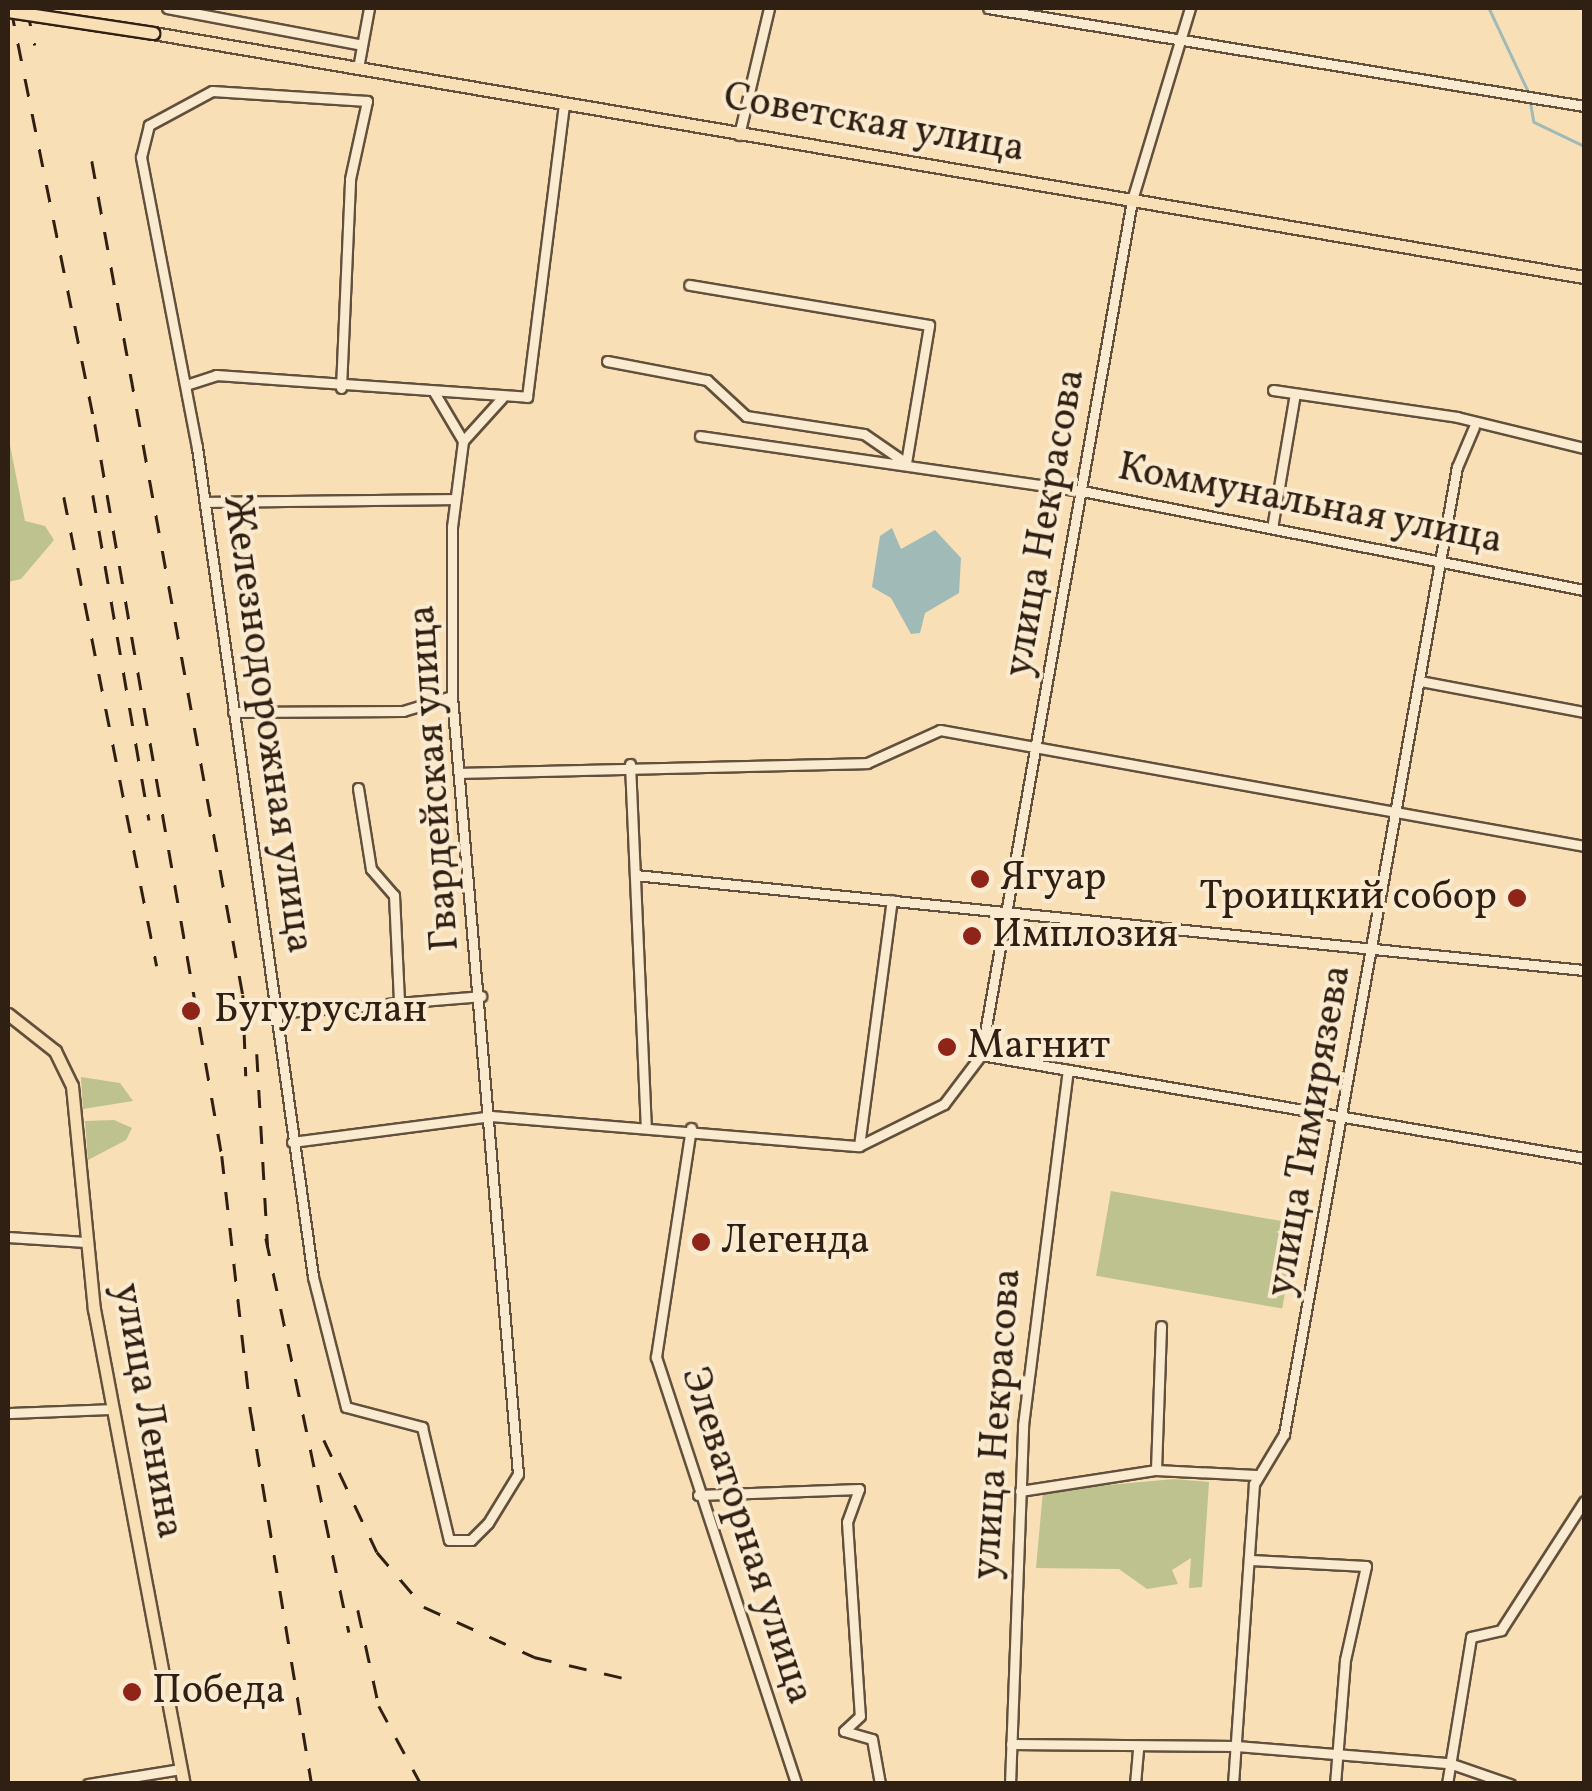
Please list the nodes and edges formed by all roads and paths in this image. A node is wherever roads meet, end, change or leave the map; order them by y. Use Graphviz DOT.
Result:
graph roads {
  1 [pos="167,8"];
  2 [pos="369,8"];
  3 [pos="770,8"];
  4 [pos="988,8"];
  5 [pos="1190,8"];
  6 [pos="8,12"];
  7 [pos="1183,39"];
  8 [pos="362,45"];
  9 [pos="358,68"];
  10 [pos="564,103"];
  11 [pos="1584,106"];
  12 [pos="739,136"];
  13 [pos="1132,200"];
  14 [pos="1584,277"];
  15 [pos="688,286"];
  16 [pos="608,361"];
  17 [pos="186,384"];
  18 [pos="341,388"];
  19 [pos="1273,390"];
  20 [pos="434,392"];
  21 [pos="1295,394"];
  22 [pos="502,398"];
  23 [pos="1474,427"];
  24 [pos="700,436"];
  25 [pos="463,442"];
  26 [pos="1584,448"];
  27 [pos="906,462"];
  28 [pos="1082,491"];
  29 [pos="455,499"];
  30 [pos="204,502"];
  31 [pos="1272,528"];
  32 [pos="1441,562"];
  33 [pos="1584,590"];
  34 [pos="1420,681"];
  35 [pos="452,696"];
  36 [pos="233,712"];
  37 [pos="1584,712"];
  38 [pos="1038,745"];
  39 [pos="630,764"];
  40 [pos="462,773"];
  41 [pos="358,788"];
  42 [pos="1397,812"];
  43 [pos="1584,846"];
  44 [pos="635,876"];
  45 [pos="892,900"];
  46 [pos="1004,911"];
  47 [pos="1374,949"];
  48 [pos="1584,970"];
  49 [pos="481,996"];
  50 [pos="399,1002"];
  51 [pos="276,1013"];
  52 [pos="8,1014"];
  53 [pos="981,1055"];
  54 [pos="1068,1070"];
  55 [pos="491,1116"];
  56 [pos="1344,1116"];
  57 [pos="646,1124"];
  58 [pos="691,1128"];
  59 [pos="292,1142"];
  60 [pos="858,1146"];
  61 [pos="1584,1158"];
  62 [pos="8,1237"];
  63 [pos="86,1242"];
  64 [pos="1161,1326"];
  65 [pos="340,1395"];
  66 [pos="111,1409"];
  67 [pos="8,1414"];
  68 [pos="1156,1470"];
  69 [pos="1256,1475"];
  70 [pos="1020,1491"];
  71 [pos="698,1495"];
  72 [pos="1584,1501"];
  73 [pos="1252,1560"];
  74 [pos="1011,1744"];
  75 [pos="1138,1746"];
  76 [pos="1236,1746"];
  77 [pos="1337,1756"];
  78 [pos="1449,1763"];
  79 [pos="181,1769"];
  80 [pos="88,1784"];
  81 [pos="184,1784"];
  82 [pos="796,1784"];
  83 [pos="880,1784"];
  84 [pos="1010,1784"];
  85 [pos="1136,1784"];
  86 [pos="1233,1784"];
  87 [pos="1335,1784"];
  88 [pos="1447,1784"];
  89 [pos="1510,1784"];
  1 -- 8 [label="street"];
  2 -- 8 [label="street"];
  3 -- 12 [label="street"];
  4 -- 7 [label="street"];
  5 -- 7 [label="street, улица Некрасова"];
  6 -- 9 [label="main road, Советская улица, bridge"];
  7 -- 11 [label="street"];
  7 -- 13 [label="street, улица Некрасова"];
  8 -- 9 [label="street"];
  9 -- 10 [label="main road, Советская улица"];
  10 -- 12 [label="main road, Советская улица"];
  10 -- 22 [label="street"];
  12 -- 13 [label="main road, Советская улица"];
  13 -- 14 [label="main road, Советская улица"];
  13 -- 28 [label="street, улица Некрасова"];
  15 -- 27 [label="street"];
  16 -- 27 [label="street, Коммунальная улица"];
  17 -- 18 [label="street"];
  17 -- 18 [label="street, Железнодорожная улица"];
  17 -- 30 [label="street, Железнодорожная улица"];
  18 -- 20 [label="street"];
  19 -- 21 [label="street"];
  20 -- 22 [label="street"];
  20 -- 25 [label="street"];
  21 -- 23 [label="street"];
  21 -- 31 [label="street"];
  22 -- 25 [label="street"];
  23 -- 26 [label="street"];
  23 -- 32 [label="street, улица Тимирязева"];
  24 -- 27 [label="street, Коммунальная улица"];
  25 -- 29 [label="street, Гвардейская улица"];
  27 -- 28 [label="street, Коммунальная улица"];
  28 -- 31 [label="street, Коммунальная улица"];
  28 -- 38 [label="street, улица Некрасова"];
  29 -- 30 [label="street"];
  29 -- 35 [label="street, Гвардейская улица"];
  30 -- 36 [label="street, Железнодорожная улица"];
  31 -- 32 [label="street, Коммунальная улица"];
  32 -- 33 [label="street, Коммунальная улица"];
  32 -- 34 [label="street, улица Тимирязева"];
  34 -- 37 [label="street"];
  34 -- 42 [label="street, улица Тимирязева"];
  35 -- 36 [label="street"];
  35 -- 40 [label="street, Гвардейская улица"];
  36 -- 51 [label="street, Железнодорожная улица"];
  38 -- 39 [label="street"];
  38 -- 42 [label="street"];
  38 -- 46 [label="street, улица Некрасова"];
  39 -- 40 [label="street"];
  39 -- 44 [label="street"];
  40 -- 49 [label="street, Гвардейская улица"];
  41 -- 50 [label="street"];
  42 -- 43 [label="street"];
  42 -- 47 [label="street, улица Тимирязева"];
  44 -- 45 [label="street"];
  44 -- 57 [label="street"];
  45 -- 46 [label="street"];
  45 -- 60 [label="street"];
  46 -- 47 [label="street"];
  46 -- 53 [label="street, улица Некрасова"];
  47 -- 48 [label="street"];
  47 -- 56 [label="street, улица Тимирязева"];
  49 -- 50 [label="street"];
  49 -- 55 [label="street, Гвардейская улица"];
  50 -- 51 [label="street"];
  51 -- 59 [label="street, Железнодорожная улица"];
  52 -- 63 [label="main road, улица Ленина"];
  53 -- 54 [label="street"];
  53 -- 60 [label="street"];
  54 -- 56 [label="street"];
  54 -- 70 [label="street, улица Некрасова"];
  55 -- 57 [label="street"];
  55 -- 59 [label="street"];
  55 -- 65 [label="street, Гвардейская улица"];
  56 -- 61 [label="street"];
  56 -- 69 [label="street, улица Тимирязева"];
  57 -- 58 [label="street"];
  58 -- 60 [label="street"];
  58 -- 71 [label="street, Элеваторная улица"];
  59 -- 65 [label="street, Железнодорожная улица"];
  62 -- 63 [label="street"];
  63 -- 66 [label="main road, улица Ленина"];
  64 -- 68 [label="street"];
  66 -- 67 [label="street"];
  66 -- 79 [label="main road, улица Ленина"];
  68 -- 69 [label="street"];
  68 -- 70 [label="street"];
  69 -- 73 [label="street"];
  70 -- 74 [label="street, улица Некрасова"];
  71 -- 82 [label="street, Элеваторная улица"];
  71 -- 83 [label="street"];
  72 -- 78 [label="street"];
  73 -- 76 [label="street"];
  73 -- 77 [label="street"];
  74 -- 75 [label="street"];
  74 -- 84 [label="street, улица Некрасова"];
  75 -- 76 [label="street"];
  75 -- 85 [label="street"];
  76 -- 77 [label="street"];
  76 -- 86 [label="street"];
  77 -- 78 [label="street"];
  77 -- 87 [label="street"];
  78 -- 88 [label="street"];
  78 -- 89 [label="street"];
  79 -- 80 [label="street"];
  79 -- 81 [label="main road, улица Ленина"];
}
